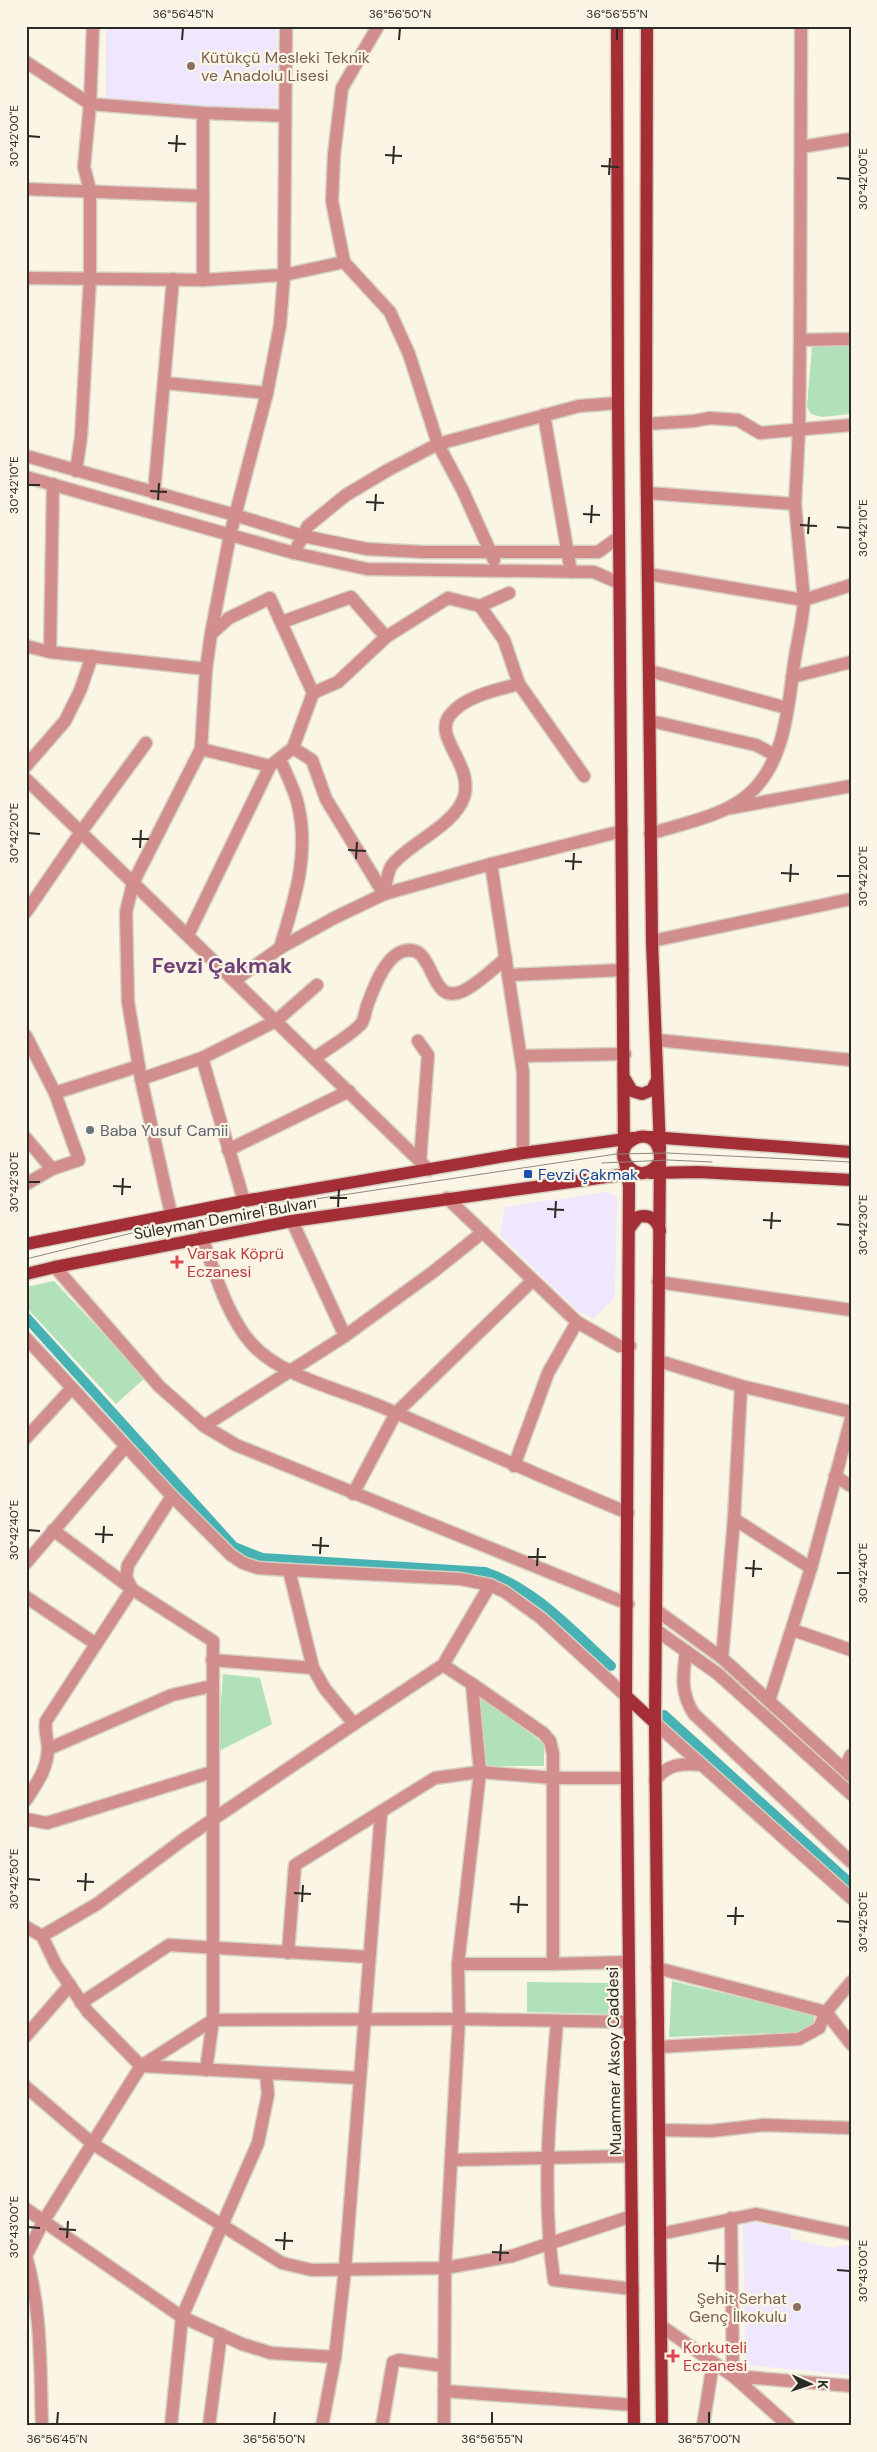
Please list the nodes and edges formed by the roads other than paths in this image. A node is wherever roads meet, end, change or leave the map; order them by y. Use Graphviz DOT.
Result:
graph roads {
  1 [pos="93,26"];
  2 [pos="286,26"];
  3 [pos="378,26"];
  4 [pos="617,26"];
  5 [pos="647,26"];
  6 [pos="800,26"];
  7 [pos="26,62"];
  8 [pos="90,104"];
  9 [pos="203,113"];
  10 [pos="286,116"];
  11 [pos="851,139"];
  12 [pos="801,147"];
  13 [pos="26,189"];
  14 [pos="90,190"];
  15 [pos="203,196"];
  16 [pos="344,262"];
  17 [pos="284,275"];
  18 [pos="26,278"];
  19 [pos="90,278"];
  20 [pos="173,279"];
  21 [pos="203,280"];
  22 [pos="851,339"];
  23 [pos="800,340"];
  24 [pos="165,383"];
  25 [pos="267,393"];
  26 [pos="618,403"];
  27 [pos="544,415"];
  28 [pos="646,424"];
  29 [pos="851,426"];
  30 [pos="799,430"];
  31 [pos="438,444"];
  32 [pos="26,456"];
  33 [pos="76,471"];
  34 [pos="26,477"];
  35 [pos="53,484"];
  36 [pos="154,493"];
  37 [pos="648,493"];
  38 [pos="795,504"];
  39 [pos="236,515"];
  40 [pos="230,536"];
  41 [pos="302,536"];
  42 [pos="619,537"];
  43 [pos="492,552"];
  44 [pos="294,553"];
  45 [pos="570,553"];
  46 [pos="498,570"];
  47 [pos="571,572"];
  48 [pos="648,574"];
  49 [pos="619,583"];
  50 [pos="851,585"];
  51 [pos="509,594"];
  52 [pos="804,600"];
  53 [pos="480,606"];
  54 [pos="282,622"];
  55 [pos="211,634"];
  56 [pos="386,637"];
  57 [pos="26,646"];
  58 [pos="50,652"];
  59 [pos="92,656"];
  60 [pos="851,662"];
  61 [pos="206,669"];
  62 [pos="650,671"];
  63 [pos="792,677"];
  64 [pos="519,684"];
  65 [pos="313,692"];
  66 [pos="787,708"];
  67 [pos="651,721"];
  68 [pos="146,743"];
  69 [pos="293,748"];
  70 [pos="201,749"];
  71 [pos="776,755"];
  72 [pos="275,762"];
  73 [pos="26,766"];
  74 [pos="584,776"];
  75 [pos="26,779"];
  76 [pos="851,786"];
  77 [pos="726,809"];
  78 [pos="622,831"];
  79 [pos="81,832"];
  80 [pos="650,834"];
  81 [pos="491,864"];
  82 [pos="133,882"];
  83 [pos="384,894"];
  84 [pos="851,898"];
  85 [pos="26,912"];
  86 [pos="188,935"];
  87 [pos="652,941"];
  88 [pos="280,948"];
  89 [pos="506,958"];
  90 [pos="624,970"];
  91 [pos="509,975"];
  92 [pos="235,980"];
  93 [pos="317,984"];
  94 [pos="276,1020"];
  95 [pos="26,1036"];
  96 [pos="657,1040"];
  97 [pos="418,1041"];
  98 [pos="624,1054"];
  99 [pos="521,1056"];
  100 [pos="202,1058"];
  101 [pos="315,1058"];
  102 [pos="851,1060"];
  103 [pos="140,1072"];
  104 [pos="658,1076"];
  105 [pos="625,1077"];
  106 [pos="348,1091"];
  107 [pos="55,1093"];
  108 [pos="26,1138"];
  109 [pos="228,1150"];
  110 [pos="851,1152"];
  111 [pos="523,1153"];
  112 [pos="642,1156"];
  113 [pos="420,1161"];
  114 [pos="52,1169"];
  115 [pos="429,1170"];
  116 [pos="851,1180"];
  117 [pos="26,1184"];
  118 [pos="447,1198"];
  119 [pos="244,1201"];
  120 [pos="171,1214"];
  121 [pos="292,1221"];
  122 [pos="629,1229"];
  123 [pos="660,1231"];
  124 [pos="483,1232"];
  125 [pos="202,1237"];
  126 [pos="26,1244"];
  127 [pos="55,1266"];
  128 [pos="26,1274"];
  129 [pos="532,1281"];
  130 [pos="658,1282"];
  131 [pos="851,1310"];
  132 [pos="577,1322"];
  133 [pos="345,1336"];
  134 [pos="26,1338"];
  135 [pos="630,1346"];
  136 [pos="659,1361"];
  137 [pos="290,1373"];
  138 [pos="741,1386"];
  139 [pos="72,1388"];
  140 [pos="851,1412"];
  141 [pos="396,1413"];
  142 [pos="851,1419"];
  143 [pos="204,1426"];
  144 [pos="26,1438"];
  145 [pos="126,1446"];
  146 [pos="514,1466"];
  147 [pos="835,1476"];
  148 [pos="851,1486"];
  149 [pos="353,1494"];
  150 [pos="172,1496"];
  151 [pos="628,1513"];
  152 [pos="734,1519"];
  153 [pos="53,1530"];
  154 [pos="26,1563"];
  155 [pos="812,1568"];
  156 [pos="289,1570"];
  157 [pos="490,1585"];
  158 [pos="132,1589"];
  159 [pos="26,1597"];
  160 [pos="628,1604"];
  161 [pos="656,1610"];
  162 [pos="656,1630"];
  163 [pos="793,1630"];
  164 [pos="96,1644"];
  165 [pos="851,1650"];
  166 [pos="686,1651"];
  167 [pos="722,1658"];
  168 [pos="212,1660"];
  169 [pos="443,1665"];
  170 [pos="313,1668"];
  171 [pos="472,1684"];
  172 [pos="212,1686"];
  173 [pos="626,1696"];
  174 [pos="769,1700"];
  175 [pos="654,1723"];
  176 [pos="354,1724"];
  177 [pos="48,1748"];
  178 [pos="851,1755"];
  179 [pos="702,1765"];
  180 [pos="212,1772"];
  181 [pos="480,1772"];
  182 [pos="847,1773"];
  183 [pos="553,1778"];
  184 [pos="627,1778"];
  185 [pos="655,1781"];
  186 [pos="851,1794"];
  187 [pos="26,1800"];
  188 [pos="381,1813"];
  189 [pos="26,1819"];
  190 [pos="212,1822"];
  191 [pos="851,1862"];
  192 [pos="851,1898"];
  193 [pos="26,1928"];
  194 [pos="42,1936"];
  195 [pos="213,1948"];
  196 [pos="288,1953"];
  197 [pos="369,1957"];
  198 [pos="629,1962"];
  199 [pos="458,1964"];
  200 [pos="553,1964"];
  201 [pos="657,1968"];
  202 [pos="851,1982"];
  203 [pos="70,1985"];
  204 [pos="81,2003"];
  205 [pos="826,2012"];
  206 [pos="364,2019"];
  207 [pos="459,2019"];
  208 [pos="213,2020"];
  209 [pos="557,2021"];
  210 [pos="630,2022"];
  211 [pos="26,2036"];
  212 [pos="851,2044"];
  213 [pos="658,2047"];
  214 [pos="141,2066"];
  215 [pos="206,2070"];
  216 [pos="266,2073"];
  217 [pos="359,2078"];
  218 [pos="26,2087"];
  219 [pos="851,2128"];
  220 [pos="659,2130"];
  221 [pos="93,2144"];
  222 [pos="631,2156"];
  223 [pos="546,2158"];
  224 [pos="451,2160"];
  225 [pos="26,2209"];
  226 [pos="632,2216"];
  227 [pos="732,2218"];
  228 [pos="43,2222"];
  229 [pos="222,2226"];
  230 [pos="660,2234"];
  231 [pos="851,2234"];
  232 [pos="549,2243"];
  233 [pos="28,2251"];
  234 [pos="445,2268"];
  235 [pos="345,2269"];
  236 [pos="632,2289"];
  237 [pos="182,2317"];
  238 [pos="661,2326"];
  239 [pos="221,2334"];
  240 [pos="335,2357"];
  241 [pos="713,2363"];
  242 [pos="444,2366"];
  243 [pos="733,2376"];
  244 [pos="851,2386"];
  245 [pos="444,2391"];
  246 [pos="634,2406"];
  247 [pos="781,2424"];
  248 [pos="42,2426"];
  249 [pos="171,2426"];
  250 [pos="209,2426"];
  251 [pos="322,2426"];
  252 [pos="382,2426"];
  253 [pos="444,2426"];
  254 [pos="634,2426"];
  255 [pos="662,2426"];
  256 [pos="703,2426"];
  1 -- 8 [label="street"];
  2 -- 10 [label="street"];
  3 -- 16 [label="street"];
  4 -- 26 [label="main road"];
  5 -- 28 [label="main road"];
  6 -- 12 [label="street"];
  7 -- 8 [label="street"];
  8 -- 9 [label="street"];
  8 -- 14 [label="street"];
  9 -- 10 [label="street"];
  9 -- 15 [label="street"];
  10 -- 17 [label="street"];
  11 -- 12 [label="street"];
  12 -- 23 [label="street"];
  13 -- 14 [label="street"];
  14 -- 15 [label="street"];
  14 -- 19 [label="street"];
  15 -- 21 [label="street"];
  16 -- 17 [label="street"];
  16 -- 31 [label="street"];
  17 -- 21 [label="street"];
  17 -- 25 [label="street"];
  18 -- 19 [label="street"];
  19 -- 20 [label="street"];
  19 -- 33 [label="street"];
  20 -- 21 [label="street"];
  20 -- 24 [label="street"];
  22 -- 23 [label="street"];
  23 -- 30 [label="street"];
  24 -- 25 [label="street"];
  24 -- 36 [label="street"];
  25 -- 39 [label="street"];
  26 -- 27 [label="street"];
  26 -- 42 [label="main road"];
  27 -- 31 [label="street"];
  27 -- 45 [label="street"];
  28 -- 30 [label="street"];
  28 -- 37 [label="main road"];
  29 -- 30 [label="street"];
  30 -- 38 [label="street"];
  31 -- 41 [label="street"];
  31 -- 43 [label="street"];
  32 -- 33 [label="street"];
  33 -- 36 [label="street"];
  34 -- 35 [label="street"];
  35 -- 40 [label="street"];
  35 -- 58 [label="street"];
  36 -- 39 [label="street"];
  37 -- 38 [label="street"];
  37 -- 48 [label="main road"];
  38 -- 52 [label="street"];
  39 -- 40 [label="street"];
  39 -- 41 [label="street"];
  40 -- 44 [label="street"];
  40 -- 55 [label="street"];
  41 -- 43 [label="street"];
  41 -- 44 [label="street"];
  42 -- 45 [label="street"];
  42 -- 49 [label="main road"];
  43 -- 45 [label="street"];
  43 -- 46 [label="street"];
  44 -- 46 [label="street"];
  45 -- 47 [label="street"];
  46 -- 47 [label="street"];
  47 -- 49 [label="street"];
  48 -- 52 [label="street"];
  48 -- 62 [label="main road"];
  49 -- 78 [label="main road"];
  50 -- 52 [label="street"];
  51 -- 53 [label="street"];
  52 -- 63 [label="street"];
  53 -- 56 [label="street"];
  53 -- 64 [label="street"];
  54 -- 55 [label="street"];
  54 -- 56 [label="street"];
  54 -- 65 [label="street"];
  55 -- 61 [label="street"];
  56 -- 65 [label="street"];
  57 -- 58 [label="street"];
  58 -- 59 [label="street"];
  59 -- 61 [label="street"];
  59 -- 73 [label="street"];
  60 -- 63 [label="street"];
  61 -- 70 [label="street"];
  62 -- 66 [label="street"];
  62 -- 67 [label="main road"];
  63 -- 66 [label="street"];
  64 -- 74 [label="street"];
  64 -- 83 [label="street"];
  65 -- 69 [label="street"];
  66 -- 71 [label="street"];
  67 -- 71 [label="street"];
  67 -- 80 [label="main road"];
  68 -- 79 [label="street"];
  69 -- 72 [label="street"];
  69 -- 83 [label="street"];
  70 -- 72 [label="street"];
  70 -- 82 [label="street"];
  71 -- 77 [label="street"];
  72 -- 86 [label="street"];
  72 -- 88 [label="street"];
  75 -- 79 [label="street"];
  76 -- 77 [label="street"];
  77 -- 80 [label="street"];
  78 -- 81 [label="street"];
  78 -- 90 [label="main road"];
  79 -- 82 [label="street"];
  79 -- 85 [label="street"];
  80 -- 87 [label="main road"];
  81 -- 83 [label="street"];
  81 -- 89 [label="street"];
  82 -- 86 [label="street"];
  82 -- 103 [label="street"];
  83 -- 88 [label="street"];
  84 -- 87 [label="street"];
  86 -- 92 [label="street"];
  87 -- 96 [label="main road"];
  88 -- 92 [label="street"];
  89 -- 91 [label="street"];
  89 -- 101 [label="street"];
  90 -- 91 [label="street"];
  90 -- 98 [label="main road"];
  91 -- 99 [label="street"];
  92 -- 94 [label="street"];
  93 -- 94 [label="street"];
  94 -- 100 [label="street"];
  94 -- 101 [label="street"];
  95 -- 107 [label="street"];
  96 -- 102 [label="street"];
  96 -- 104 [label="main road"];
  97 -- 113 [label="street"];
  98 -- 99 [label="street"];
  98 -- 105 [label="main road"];
  99 -- 111 [label="street"];
  100 -- 103 [label="street"];
  100 -- 109 [label="street"];
  101 -- 106 [label="street"];
  103 -- 107 [label="street"];
  103 -- 120 [label="street"];
  104 -- 105 [label="main road"];
  104 -- 112 [label="main road"];
  105 -- 112 [label="main road"];
  106 -- 109 [label="street"];
  106 -- 113 [label="street"];
  107 -- 114 [label="street"];
  108 -- 114 [label="street"];
  109 -- 119 [label="street"];
  110 -- 112 [label="main road, Süleyman Demirel Bulvarı"];
  111 -- 112 [label="main road, Süleyman Demirel Bulvarı"];
  111 -- 115 [label="main road, Süleyman Demirel Bulvarı"];
  112 -- 116 [label="main road, Süleyman Demirel Bulvarı"];
  112 -- 118 [label="main road, Süleyman Demirel Bulvarı"];
  112 -- 122 [label="main road, Muammer Aksoy Caddesi"];
  112 -- 123 [label="main road"];
  113 -- 115 [label="street"];
  114 -- 117 [label="street"];
  115 -- 119 [label="main road, Süleyman Demirel Bulvarı"];
  118 -- 121 [label="main road, Süleyman Demirel Bulvarı"];
  118 -- 124 [label="street"];
  119 -- 120 [label="main road, Süleyman Demirel Bulvarı"];
  120 -- 126 [label="main road, Süleyman Demirel Bulvarı"];
  121 -- 125 [label="main road, Süleyman Demirel Bulvarı"];
  121 -- 133 [label="street"];
  122 -- 123 [label="main road"];
  122 -- 135 [label="main road, Muammer Aksoy Caddesi"];
  123 -- 130 [label="main road"];
  124 -- 129 [label="street"];
  124 -- 133 [label="street"];
  125 -- 127 [label="main road, Süleyman Demirel Bulvarı"];
  125 -- 137 [label="street"];
  127 -- 128 [label="main road, Süleyman Demirel Bulvarı"];
  127 -- 143 [label="street"];
  129 -- 132 [label="street"];
  129 -- 141 [label="street"];
  130 -- 131 [label="street"];
  130 -- 136 [label="main road"];
  132 -- 135 [label="street"];
  132 -- 146 [label="street"];
  133 -- 137 [label="street"];
  134 -- 139 [label="street"];
  135 -- 151 [label="main road, Muammer Aksoy Caddesi"];
  136 -- 138 [label="street"];
  136 -- 161 [label="main road"];
  137 -- 141 [label="street"];
  137 -- 143 [label="street"];
  138 -- 140 [label="street"];
  138 -- 152 [label="street"];
  139 -- 144 [label="street"];
  139 -- 145 [label="street"];
  141 -- 146 [label="street"];
  141 -- 149 [label="street"];
  142 -- 147 [label="street"];
  143 -- 149 [label="street"];
  145 -- 150 [label="street"];
  145 -- 153 [label="street"];
  146 -- 151 [label="street"];
  147 -- 148 [label="street"];
  147 -- 155 [label="street"];
  149 -- 160 [label="street"];
  150 -- 156 [label="street"];
  150 -- 158 [label="street"];
  151 -- 160 [label="main road, Muammer Aksoy Caddesi"];
  152 -- 155 [label="street"];
  152 -- 167 [label="street"];
  153 -- 154 [label="street"];
  153 -- 158 [label="street"];
  155 -- 163 [label="street"];
  156 -- 157 [label="street"];
  156 -- 170 [label="street"];
  157 -- 169 [label="street"];
  157 -- 173 [label="street"];
  158 -- 164 [label="street"];
  158 -- 168 [label="street"];
  159 -- 164 [label="street"];
  160 -- 173 [label="main road, Muammer Aksoy Caddesi"];
  161 -- 162 [label="main road"];
  161 -- 167 [label="street"];
  162 -- 166 [label="street"];
  162 -- 175 [label="main road"];
  163 -- 165 [label="street"];
  163 -- 174 [label="street"];
  164 -- 177 [label="street"];
  166 -- 186 [label="street"];
  166 -- 191 [label="street"];
  167 -- 174 [label="street"];
  168 -- 170 [label="street"];
  168 -- 172 [label="street"];
  169 -- 171 [label="street"];
  169 -- 176 [label="street"];
  170 -- 176 [label="street"];
  171 -- 181 [label="street"];
  171 -- 183 [label="street"];
  172 -- 177 [label="street"];
  172 -- 180 [label="street"];
  173 -- 175 [label="main road"];
  173 -- 184 [label="main road, Muammer Aksoy Caddesi"];
  174 -- 182 [label="street"];
  175 -- 179 [label="street"];
  175 -- 185 [label="main road"];
  176 -- 190 [label="street"];
  177 -- 187 [label="street"];
  178 -- 182 [label="street"];
  179 -- 185 [label="street"];
  179 -- 192 [label="street"];
  180 -- 189 [label="street"];
  180 -- 190 [label="street"];
  181 -- 183 [label="street"];
  181 -- 188 [label="street"];
  181 -- 199 [label="street"];
  183 -- 184 [label="street"];
  183 -- 200 [label="street"];
  184 -- 198 [label="main road, Muammer Aksoy Caddesi"];
  185 -- 201 [label="main road"];
  188 -- 196 [label="street"];
  188 -- 197 [label="street"];
  190 -- 194 [label="street"];
  190 -- 195 [label="street"];
  193 -- 194 [label="street"];
  194 -- 203 [label="street"];
  195 -- 196 [label="street"];
  195 -- 204 [label="street"];
  195 -- 208 [label="street"];
  196 -- 197 [label="street"];
  197 -- 206 [label="street"];
  198 -- 200 [label="street"];
  198 -- 210 [label="main road, Muammer Aksoy Caddesi"];
  199 -- 200 [label="street"];
  199 -- 207 [label="street"];
  201 -- 205 [label="street"];
  201 -- 213 [label="main road"];
  202 -- 205 [label="street"];
  203 -- 204 [label="street"];
  203 -- 211 [label="street"];
  204 -- 214 [label="street"];
  205 -- 212 [label="street"];
  205 -- 213 [label="street"];
  206 -- 207 [label="street"];
  206 -- 208 [label="street"];
  206 -- 217 [label="street"];
  207 -- 209 [label="street"];
  207 -- 224 [label="street"];
  208 -- 214 [label="street"];
  208 -- 215 [label="street"];
  209 -- 210 [label="street"];
  209 -- 223 [label="street"];
  210 -- 222 [label="main road, Muammer Aksoy Caddesi"];
  213 -- 220 [label="main road"];
  214 -- 215 [label="street"];
  214 -- 221 [label="street"];
  215 -- 216 [label="street"];
  216 -- 217 [label="street"];
  216 -- 229 [label="street"];
  217 -- 235 [label="street"];
  218 -- 221 [label="street"];
  219 -- 220 [label="street"];
  220 -- 230 [label="main road"];
  221 -- 228 [label="street"];
  221 -- 229 [label="street"];
  222 -- 223 [label="street"];
  222 -- 226 [label="main road, Muammer Aksoy Caddesi"];
  223 -- 224 [label="street"];
  223 -- 232 [label="street"];
  224 -- 234 [label="street"];
  225 -- 228 [label="street"];
  226 -- 232 [label="street"];
  226 -- 236 [label="main road, Muammer Aksoy Caddesi"];
  227 -- 230 [label="street"];
  227 -- 231 [label="street"];
  227 -- 243 [label="street"];
  228 -- 233 [label="street"];
  228 -- 237 [label="street"];
  229 -- 235 [label="street"];
  229 -- 237 [label="street"];
  230 -- 238 [label="main road"];
  232 -- 234 [label="street"];
  232 -- 236 [label="street"];
  233 -- 248 [label="street"];
  234 -- 235 [label="street"];
  234 -- 242 [label="street"];
  235 -- 240 [label="street"];
  236 -- 246 [label="main road, Muammer Aksoy Caddesi"];
  237 -- 239 [label="street"];
  237 -- 249 [label="street"];
  238 -- 241 [label="street"];
  238 -- 255 [label="main road"];
  239 -- 240 [label="street"];
  239 -- 250 [label="street"];
  240 -- 251 [label="street"];
  241 -- 243 [label="street"];
  241 -- 256 [label="street"];
  242 -- 245 [label="street"];
  242 -- 252 [label="street"];
  243 -- 244 [label="street"];
  243 -- 247 [label="street"];
  245 -- 246 [label="street"];
  245 -- 253 [label="street"];
  246 -- 254 [label="main road, Muammer Aksoy Caddesi"];
}
